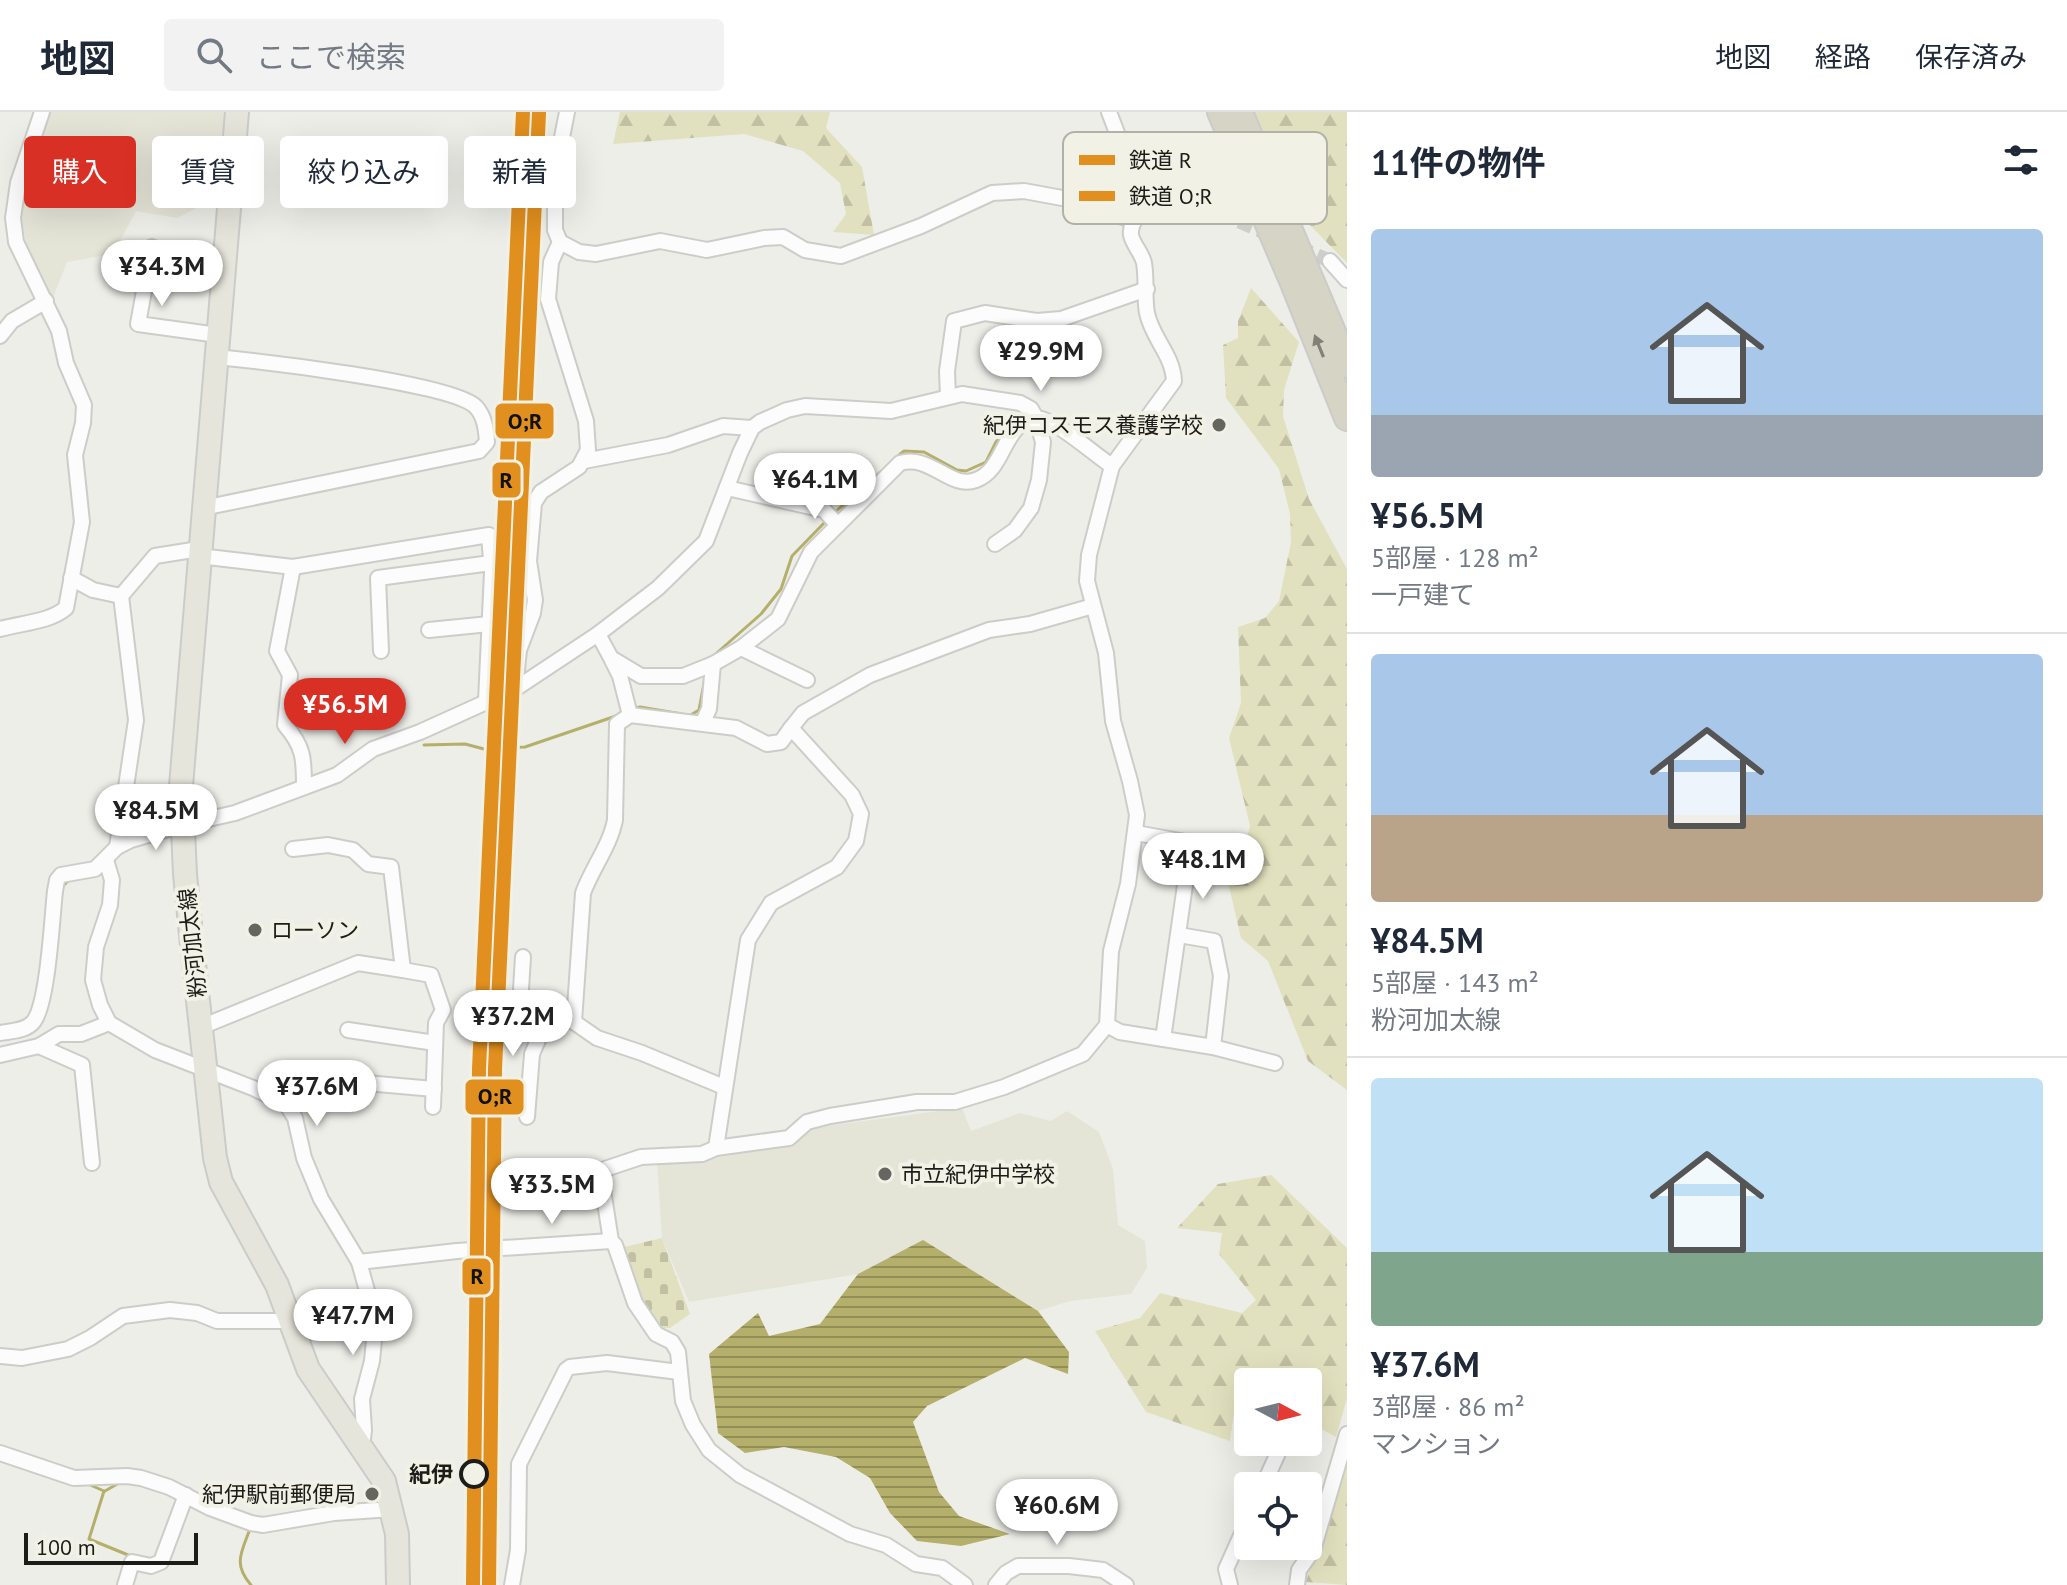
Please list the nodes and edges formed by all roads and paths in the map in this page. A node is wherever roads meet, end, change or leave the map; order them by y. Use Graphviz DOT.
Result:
graph roads {
  1 [pos="42,112"];
  2 [pos="237,112"];
  3 [pos="567,112"];
  4 [pos="1109,112"];
  5 [pos="1220,112"];
  6 [pos="1240,112"];
  7 [pos="1117,132"];
  8 [pos="1228,132"];
  9 [pos="1248,132"];
  10 [pos="1063,198"];
  11 [pos="6,217"];
  12 [pos="1135,224"];
  13 [pos="1266,224"];
  14 [pos="1287,224"];
  15 [pos="560,242"];
  16 [pos="152,247"];
  17 [pos="1330,261"];
  18 [pos="1347,280"];
  19 [pos="1147,289"];
  20 [pos="46,301"];
  21 [pos="0,336"];
  22 [pos="217,346"];
  23 [pos="1347,365"];
  24 [pos="948,397"];
  25 [pos="1036,418"];
  26 [pos="1347,418"];
  27 [pos="752,428"];
  28 [pos="584,461"];
  29 [pos="1112,466"];
  30 [pos="727,488"];
  31 [pos="203,508"];
  32 [pos="838,525"];
  33 [pos="995,544"];
  34 [pos="199,553"];
  35 [pos="491,563"];
  36 [pos="293,567"];
  37 [pos="71,578"];
  38 [pos="121,596"];
  39 [pos="1093,606"];
  40 [pos="489,624"];
  41 [pos="0,629"];
  42 [pos="429,630"];
  43 [pos="598,634"];
  44 [pos="741,648"];
  45 [pos="381,651"];
  46 [pos="611,658"];
  47 [pos="713,664"];
  48 [pos="807,680"];
  49 [pos="515,689"];
  50 [pos="486,701"];
  51 [pos="630,715"];
  52 [pos="703,722"];
  53 [pos="791,728"];
  54 [pos="304,787"];
  55 [pos="182,825"];
  56 [pos="1136,833"];
  57 [pos="117,847"];
  58 [pos="293,849"];
  59 [pos="106,860"];
  60 [pos="1179,935"];
  61 [pos="523,957"];
  62 [pos="403,970"];
  63 [pos="550,1012"];
  64 [pos="574,1022"];
  65 [pos="109,1023"];
  66 [pos="1107,1025"];
  67 [pos="201,1027"];
  68 [pos="348,1030"];
  69 [pos="0,1033"];
  70 [pos="1163,1039"];
  71 [pos="435,1043"];
  72 [pos="39,1046"];
  73 [pos="1213,1047"];
  74 [pos="0,1055"];
  75 [pos="1275,1063"];
  76 [pos="205,1069"];
  77 [pos="332,1080"];
  78 [pos="724,1087"];
  79 [pos="434,1089"];
  80 [pos="433,1107"];
  81 [pos="527,1117"];
  82 [pos="716,1148"];
  83 [pos="92,1163"];
  84 [pos="611,1241"];
  85 [pos="359,1262"];
  86 [pos="289,1321"];
  87 [pos="0,1356"];
  88 [pos="679,1372"];
  89 [pos="1347,1434"];
  90 [pos="362,1449"];
  91 [pos="0,1453"];
  92 [pos="186,1495"];
  93 [pos="392,1509"];
  94 [pos="1234,1551"];
  95 [pos="125,1585"];
  96 [pos="398,1585"];
  97 [pos="512,1585"];
  98 [pos="965,1585"];
  99 [pos="996,1585"];
  100 [pos="1126,1585"];
  101 [pos="1230,1585"];
  102 [pos="1297,1585"];
  1 -- 11 [label="street"];
  2 -- 22 [label="main road, 粉河加太線"];
  3 -- 15 [label="street"];
  4 -- 7 [label="street"];
  8 -- 5 [label="highway, one-way"];
  6 -- 9 [label="highway"];
  10 -- 15 [label="street"];
  11 -- 20 [label="street"];
  12 -- 19 [label="street"];
  26 -- 13 [label="highway, one-way"];
  14 -- 23 [label="highway"];
  15 -- 28 [label="street"];
  16 -- 22 [label="street"];
  17 -- 18 [label="street"];
  19 -- 24 [label="street"];
  19 -- 29 [label="street"];
  20 -- 21 [label="street"];
  20 -- 37 [label="street"];
  22 -- 31 [label="main road, 粉河加太線"];
  22 -- 31 [label="street"];
  24 -- 25 [label="street"];
  24 -- 27 [label="street"];
  25 -- 29 [label="street"];
  25 -- 32 [label="street"];
  25 -- 33 [label="street"];
  27 -- 28 [label="street"];
  27 -- 30 [label="street"];
  28 -- 49 [label="street"];
  29 -- 39 [label="street"];
  30 -- 32 [label="street"];
  30 -- 43 [label="street"];
  31 -- 34 [label="main road, 粉河加太線"];
  32 -- 44 [label="street"];
  34 -- 36 [label="street"];
  34 -- 38 [label="street"];
  34 -- 55 [label="main road, 粉河加太線"];
  35 -- 36 [label="street"];
  35 -- 40 [label="street"];
  35 -- 45 [label="street"];
  36 -- 54 [label="street"];
  37 -- 38 [label="street"];
  37 -- 41 [label="street"];
  38 -- 57 [label="street"];
  39 -- 53 [label="street"];
  39 -- 56 [label="street"];
  40 -- 42 [label="street"];
  40 -- 50 [label="street"];
  43 -- 46 [label="street"];
  43 -- 49 [label="street"];
  44 -- 47 [label="street"];
  44 -- 48 [label="street"];
  46 -- 47 [label="street"];
  46 -- 51 [label="street"];
  47 -- 52 [label="street"];
  49 -- 50 [label="street"];
  50 -- 54 [label="street"];
  51 -- 52 [label="street"];
  51 -- 64 [label="street"];
  52 -- 53 [label="street"];
  53 -- 78 [label="street"];
  54 -- 55 [label="street"];
  55 -- 57 [label="street"];
  55 -- 67 [label="main road, 粉河加太線"];
  56 -- 60 [label="street"];
  56 -- 66 [label="street"];
  57 -- 59 [label="street"];
  58 -- 62 [label="street"];
  59 -- 65 [label="street"];
  59 -- 69 [label="street"];
  60 -- 70 [label="street"];
  60 -- 73 [label="street"];
  61 -- 63 [label="street"];
  62 -- 67 [label="street"];
  62 -- 71 [label="street"];
  63 -- 64 [label="street"];
  63 -- 81 [label="street"];
  64 -- 78 [label="street"];
  65 -- 72 [label="street"];
  65 -- 76 [label="street"];
  66 -- 70 [label="street"];
  66 -- 82 [label="street"];
  67 -- 76 [label="main road, 粉河加太線"];
  68 -- 71 [label="street"];
  70 -- 73 [label="street"];
  71 -- 79 [label="street"];
  72 -- 74 [label="street"];
  72 -- 83 [label="street"];
  73 -- 75 [label="street"];
  76 -- 85 [label="street"];
  76 -- 86 [label="main road, 粉河加太線"];
  77 -- 79 [label="street"];
  78 -- 82 [label="street"];
  79 -- 80 [label="street"];
  82 -- 84 [label="street"];
  84 -- 85 [label="street"];
  84 -- 88 [label="street"];
  85 -- 90 [label="street"];
  86 -- 87 [label="street"];
  86 -- 90 [label="main road, 粉河加太線"];
  88 -- 97 [label="street"];
  88 -- 98 [label="street"];
  89 -- 102 [label="street"];
  90 -- 93 [label="main road, 粉河加太線"];
  91 -- 92 [label="street"];
  92 -- 93 [label="street"];
  92 -- 95 [label="street"];
  93 -- 96 [label="main road, 粉河加太線"];
  94 -- 101 [label="street"];
  99 -- 100 [label="street"];
}
